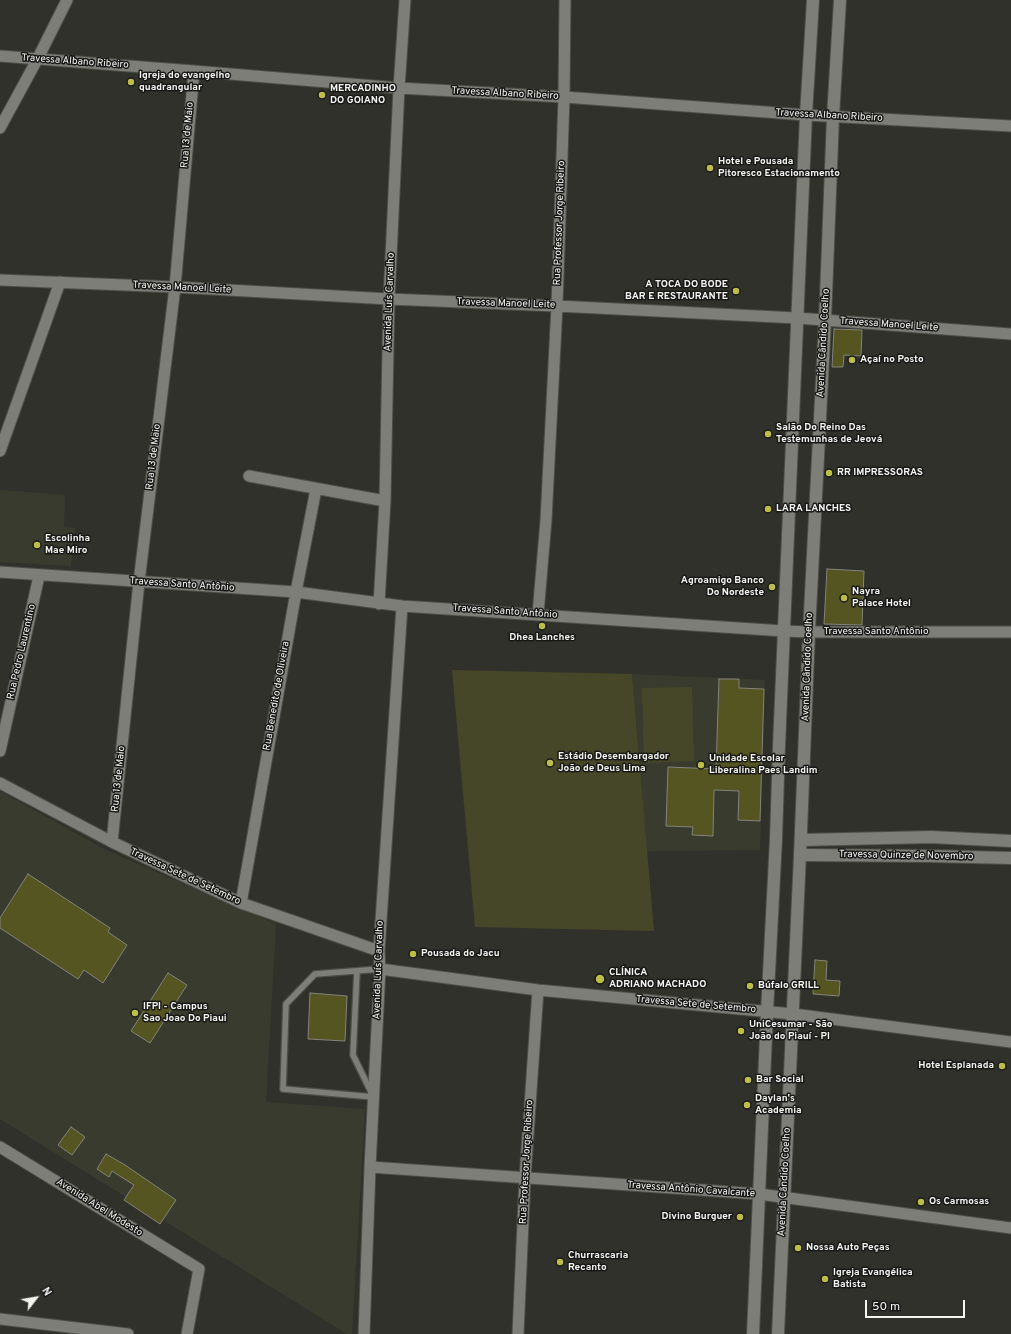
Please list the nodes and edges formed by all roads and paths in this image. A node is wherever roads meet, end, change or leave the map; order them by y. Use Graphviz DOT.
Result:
graph roads {
  1 [pos="67,0"];
  2 [pos="404,0"];
  3 [pos="565,0"];
  4 [pos="813,0"];
  5 [pos="840,0"];
  6 [pos="0,56"];
  7 [pos="38,58"];
  8 [pos="194,71"];
  9 [pos="399,88"];
  10 [pos="564,97"];
  11 [pos="806,115"];
  12 [pos="833,117"];
  13 [pos="1011,126"];
  14 [pos="0,128"];
  15 [pos="0,280"];
  16 [pos="60,282"];
  17 [pos="175,287"];
  18 [pos="389,299"];
  19 [pos="557,306"];
  20 [pos="798,318"];
  21 [pos="825,320"];
  22 [pos="1011,334"];
  23 [pos="0,451"];
  24 [pos="249,476"];
  25 [pos="316,489"];
  26 [pos="385,501"];
  27 [pos="0,572"];
  28 [pos="39,576"];
  29 [pos="139,582"];
  30 [pos="296,592"];
  31 [pos="379,604"];
  32 [pos="402,606"];
  33 [pos="538,614"];
  34 [pos="784,631"];
  35 [pos="809,632"];
  36 [pos="1011,632"];
  37 [pos="0,751"];
  38 [pos="0,784"];
  39 [pos="931,837"];
  40 [pos="801,840"];
  41 [pos="1011,841"];
  42 [pos="112,842"];
  43 [pos="800,855"];
  44 [pos="929,856"];
  45 [pos="1011,858"];
  46 [pos="241,903"];
  47 [pos="379,951"];
  48 [pos="380,969"];
  49 [pos="357,971"];
  50 [pos="538,990"];
  51 [pos="767,1012"];
  52 [pos="792,1014"];
  53 [pos="1011,1042"];
  54 [pos="374,1097"];
  55 [pos="0,1148"];
  56 [pos="370,1167"];
  57 [pos="525,1178"];
  58 [pos="759,1194"];
  59 [pos="784,1197"];
  60 [pos="1011,1228"];
  61 [pos="0,1319"];
  62 [pos="64,1330"];
  63 [pos="128,1334"];
  64 [pos="187,1334"];
  65 [pos="364,1334"];
  66 [pos="518,1334"];
  67 [pos="753,1334"];
  68 [pos="778,1334"];
  1 -- 7 [label="street"];
  2 -- 9 [label="street, Avenida Luís Carvalho"];
  3 -- 10 [label="street, Rua Professor Jorge Ribeiro"];
  4 -- 11 [label="main road"];
  5 -- 12 [label="main road, Avenida Cândido Coelho"];
  6 -- 7 [label="street, Travessa Albano Ribeiro"];
  7 -- 8 [label="street, Travessa Albano Ribeiro"];
  7 -- 14 [label="street"];
  8 -- 9 [label="street, Travessa Albano Ribeiro"];
  8 -- 17 [label="street, Rua 13 de Maio"];
  9 -- 10 [label="street, Travessa Albano Ribeiro"];
  9 -- 18 [label="street, Avenida Luís Carvalho"];
  10 -- 11 [label="street, Travessa Albano Ribeiro"];
  10 -- 19 [label="street, Rua Professor Jorge Ribeiro"];
  11 -- 12 [label="street, Travessa Albano Ribeiro"];
  11 -- 20 [label="main road"];
  12 -- 13 [label="street, Travessa Albano Ribeiro"];
  12 -- 21 [label="main road, Avenida Cândido Coelho"];
  15 -- 16 [label="street, Travessa Manoel Leite"];
  16 -- 17 [label="street, Travessa Manoel Leite"];
  16 -- 23 [label="street"];
  17 -- 18 [label="street, Travessa Manoel Leite"];
  17 -- 29 [label="street, Rua 13 de Maio"];
  18 -- 19 [label="street, Travessa Manoel Leite"];
  18 -- 26 [label="street, Avenida Luís Carvalho"];
  19 -- 20 [label="street, Travessa Manoel Leite"];
  19 -- 33 [label="street, Rua Professor Jorge Ribeiro"];
  20 -- 21 [label="street, Travessa Manoel Leite"];
  20 -- 34 [label="main road"];
  21 -- 22 [label="street, Travessa Manoel Leite"];
  21 -- 35 [label="main road, Avenida Cândido Coelho"];
  24 -- 25 [label="street"];
  25 -- 26 [label="street"];
  25 -- 30 [label="street, Rua Benedito de Oliveira"];
  26 -- 31 [label="street, Avenida Luís Carvalho"];
  27 -- 28 [label="street, Travessa Santo Antônio"];
  28 -- 29 [label="street, Travessa Santo Antônio"];
  28 -- 37 [label="street, Rua Pedro Laurentino"];
  29 -- 30 [label="street, Travessa Santo Antônio"];
  29 -- 42 [label="street, Rua 13 de Maio"];
  30 -- 31 [label="street, Travessa Santo Antônio"];
  30 -- 46 [label="street, Rua Benedito de Oliveira"];
  31 -- 32 [label="street, Travessa Santo Antônio"];
  32 -- 33 [label="street, Travessa Santo Antônio"];
  32 -- 47 [label="street, Avenida Luís Carvalho"];
  33 -- 34 [label="street, Travessa Santo Antônio"];
  34 -- 35 [label="street, Travessa Santo Antônio"];
  34 -- 51 [label="main road"];
  35 -- 36 [label="street, Travessa Santo Antônio"];
  35 -- 40 [label="main road, Avenida Cândido Coelho"];
  38 -- 42 [label="street, Travessa Sete de Setembro"];
  39 -- 40 [label="main road, Travessa Quinze de Novembro"];
  39 -- 41 [label="main road, Travessa Quinze de Novembro"];
  39 -- 44 [label="main road"];
  40 -- 43 [label="main road, Avenida Cândido Coelho"];
  42 -- 46 [label="street, Travessa Sete de Setembro"];
  43 -- 44 [label="main road, Travessa Quinze de Novembro"];
  43 -- 52 [label="main road, Avenida Cândido Coelho"];
  44 -- 45 [label="main road, Travessa Quinze de Novembro"];
  46 -- 47 [label="street, Travessa Sete de Setembro"];
  47 -- 48 [label="street, Avenida Luís Carvalho"];
  48 -- 49 [label="lane"];
  48 -- 50 [label="street, Travessa Sete de Setembro"];
  48 -- 54 [label="street, Avenida Luís Carvalho"];
  49 -- 54 [label="lane"];
  49 -- 54 [label="lane"];
  50 -- 51 [label="street, Travessa Sete de Setembro"];
  50 -- 57 [label="street, Rua Professor Jorge Ribeiro"];
  51 -- 52 [label="street, Travessa Sete de Setembro"];
  51 -- 58 [label="main road"];
  52 -- 53 [label="street, Travessa Sete de Setembro"];
  52 -- 59 [label="main road, Avenida Cândido Coelho"];
  54 -- 56 [label="street, Avenida Luís Carvalho"];
  55 -- 64 [label="street, Avenida Abel Modesto"];
  56 -- 57 [label="street, Travessa Antônio Cavalcante"];
  56 -- 65 [label="street, Avenida Luís Carvalho"];
  57 -- 58 [label="street, Travessa Antônio Cavalcante"];
  57 -- 66 [label="street, Rua Professor Jorge Ribeiro"];
  58 -- 59 [label="street, Travessa Antônio Cavalcante"];
  58 -- 67 [label="main road"];
  59 -- 60 [label="street, Travessa Antônio Cavalcante"];
  59 -- 68 [label="main road, Avenida Cândido Coelho"];
  61 -- 62 [label="street"];
  62 -- 63 [label="street"];
}
